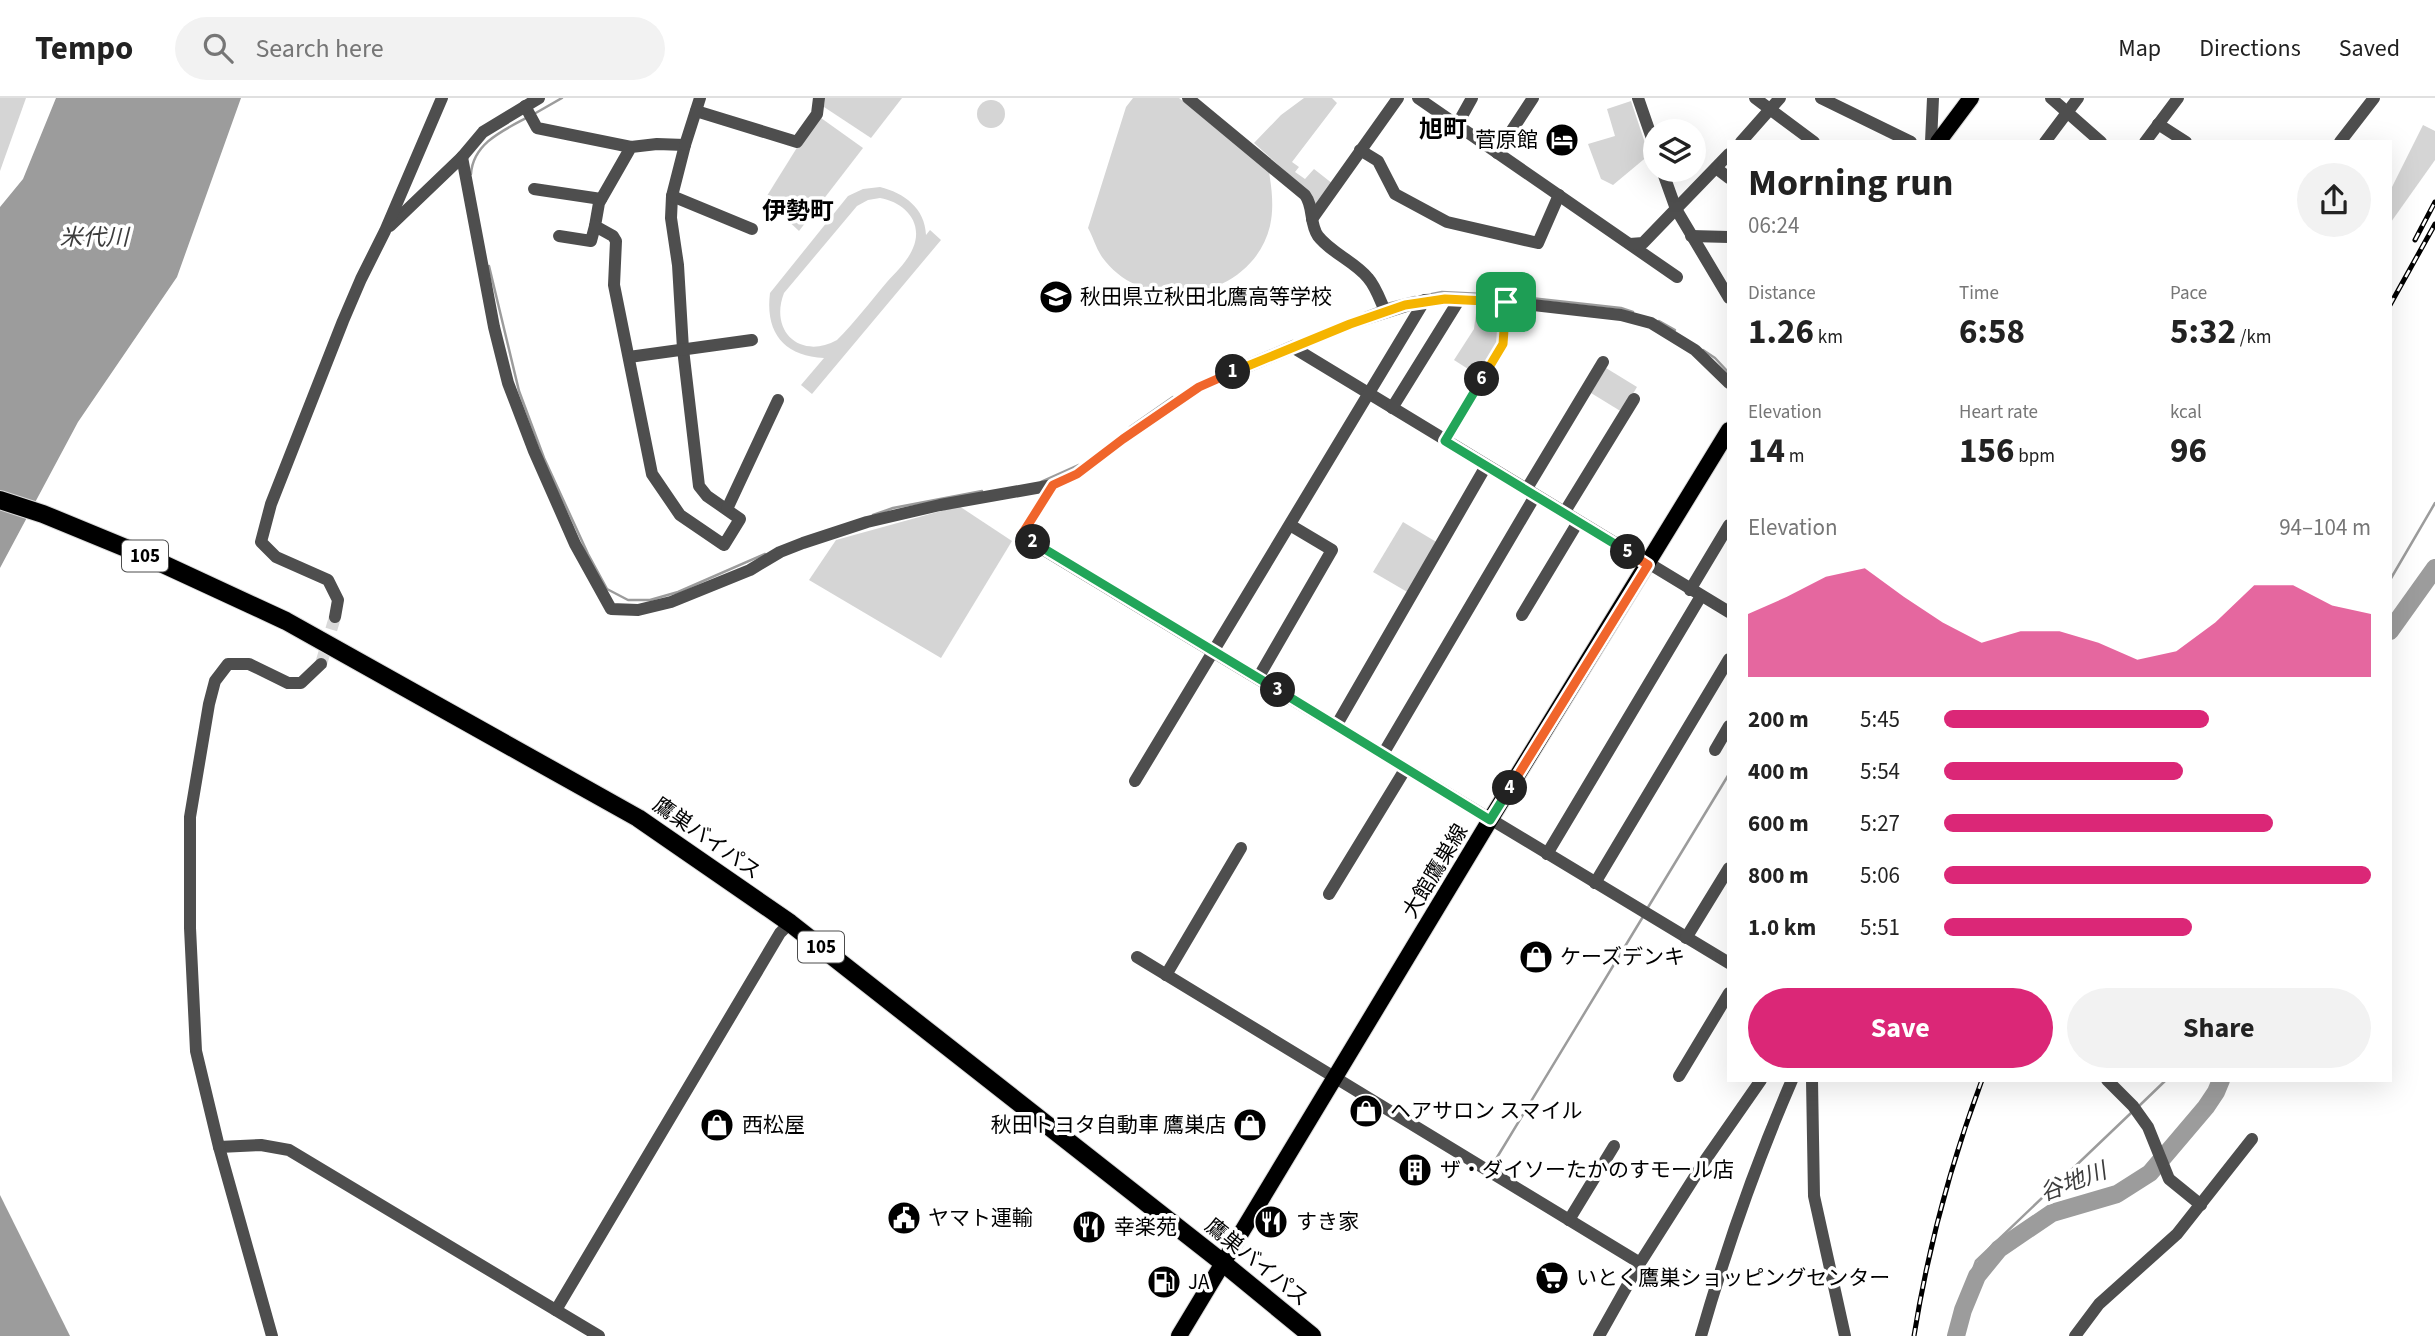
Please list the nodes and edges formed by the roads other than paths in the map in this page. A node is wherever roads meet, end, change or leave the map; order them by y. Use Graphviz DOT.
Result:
graph roads {
  1 [pos="442,98"];
  2 [pos="539,98"];
  3 [pos="819,98"];
  4 [pos="1188,98"];
  5 [pos="1398,98"];
  6 [pos="1418,98"];
  7 [pos="1472,98"];
  8 [pos="1534,98"];
  9 [pos="1638,98"];
  10 [pos="1755,98"];
  11 [pos="1780,98"];
  12 [pos="1821,98"];
  13 [pos="1933,98"];
  14 [pos="1971,98"];
  15 [pos="2051,98"];
  16 [pos="2078,98"];
  17 [pos="2178,98"];
  18 [pos="2374,98"];
  19 [pos="1202,102"];
  20 [pos="698,104"];
  21 [pos="1770,110"];
  22 [pos="2067,112"];
  23 [pos="529,114"];
  24 [pos="1645,119"];
  25 [pos="2158,124"];
  26 [pos="1457,125"];
  27 [pos="1743,140"];
  28 [pos="1811,140"];
  29 [pos="1907,140"];
  30 [pos="1931,140"];
  31 [pos="1940,140"];
  32 [pos="2046,140"];
  33 [pos="2099,140"];
  34 [pos="2146,140"];
  35 [pos="2183,140"];
  36 [pos="2342,140"];
  37 [pos="685,145"];
  38 [pos="631,147"];
  39 [pos="1360,150"];
  40 [pos="1497,153"];
  41 [pos="1727,156"];
  42 [pos="462,157"];
  43 [pos="1716,168"];
  44 [pos="1727,176"];
  45 [pos="1666,182"];
  46 [pos="534,189"];
  47 [pos="1559,195"];
  48 [pos="673,196"];
  49 [pos="601,199"];
  50 [pos="1676,209"];
  51 [pos="1311,219"];
  52 [pos="595,226"];
  53 [pos="752,229"];
  54 [pos="385,232"];
  55 [pos="559,236"];
  56 [pos="1692,236"];
  57 [pos="1727,237"];
  58 [pos="1630,244"];
  59 [pos="1677,277"];
  60 [pos="1727,295"];
  61 [pos="1425,300"];
  62 [pos="1459,300"];
  63 [pos="1506,302"];
  64 [pos="1384,308"];
  65 [pos="752,340"];
  66 [pos="1294,348"];
  67 [pos="683,349"];
  68 [pos="629,357"];
  69 [pos="1603,362"];
  70 [pos="1727,381"];
  71 [pos="1369,394"];
  72 [pos="1634,399"];
  73 [pos="778,400"];
  74 [pos="1392,408"];
  75 [pos="1727,433"];
  76 [pos="1445,441"];
  77 [pos="1486,466"];
  78 [pos="1053,485"];
  79 [pos="1530,493"];
  80 [pos="0,500"];
  81 [pos="727,509"];
  82 [pos="1564,513"];
  83 [pos="1578,522"];
  84 [pos="1290,525"];
  85 [pos="1727,529"];
  86 [pos="1648,565"];
  87 [pos="1696,593"];
  88 [pos="1727,611"];
  89 [pos="1522,615"];
  90 [pos="335,617"];
  91 [pos="1214,651"];
  92 [pos="1727,662"];
  93 [pos="321,664"];
  94 [pos="1258,678"];
  95 [pos="1336,726"];
  96 [pos="1727,729"];
  97 [pos="1715,750"];
  98 [pos="1383,754"];
  99 [pos="1406,768"];
  100 [pos="1135,781"];
  101 [pos="1490,820"];
  102 [pos="1241,848"];
  103 [pos="1547,854"];
  104 [pos="1727,871"];
  105 [pos="1595,883"];
  106 [pos="1329,894"];
  107 [pos="790,923"];
  108 [pos="1686,938"];
  109 [pos="1138,957"];
  110 [pos="1727,962"];
  111 [pos="1166,975"];
  112 [pos="1727,996"];
  113 [pos="1679,1076"];
  114 [pos="1336,1077"];
  115 [pos="1760,1082"];
  116 [pos="1791,1082"];
  117 [pos="1812,1082"];
  118 [pos="2109,1082"];
  119 [pos="2252,1139"];
  120 [pos="1614,1146"];
  121 [pos="219,1147"];
  122 [pos="2201,1205"];
  123 [pos="1569,1220"];
  124 [pos="1223,1263"];
  125 [pos="1640,1263"];
  126 [pos="556,1310"];
  127 [pos="272,1336"];
  128 [pos="599,1336"];
  129 [pos="1180,1336"];
  130 [pos="1312,1336"];
  131 [pos="1599,1336"];
  132 [pos="1701,1336"];
  133 [pos="1845,1336"];
  134 [pos="2075,1336"];
  1 -- 54 [label="street"];
  2 -- 23 [label="street"];
  3 -- 20 [label="street"];
  4 -- 19 [label="street"];
  5 -- 39 [label="street"];
  6 -- 26 [label="street"];
  7 -- 26 [label="street"];
  8 -- 40 [label="street"];
  9 -- 24 [label="street"];
  10 -- 21 [label="street"];
  11 -- 21 [label="street"];
  12 -- 29 [label="street"];
  13 -- 30 [label="street"];
  14 -- 31 [label="main road"];
  15 -- 22 [label="street"];
  16 -- 22 [label="street"];
  17 -- 25 [label="street"];
  18 -- 36 [label="street"];
  19 -- 51 [label="street"];
  20 -- 37 [label="street"];
  21 -- 27 [label="street"];
  21 -- 28 [label="street"];
  22 -- 32 [label="street"];
  22 -- 33 [label="street"];
  23 -- 38 [label="street"];
  23 -- 42 [label="street"];
  25 -- 34 [label="street"];
  25 -- 35 [label="street"];
  26 -- 40 [label="street"];
  37 -- 38 [label="street"];
  37 -- 48 [label="street"];
  38 -- 49 [label="street"];
  39 -- 47 [label="street"];
  39 -- 51 [label="street"];
  40 -- 47 [label="street"];
  41 -- 43 [label="street"];
  42 -- 54 [label="street"];
  42 -- 78 [label="street"];
  43 -- 44 [label="street"];
  43 -- 50 [label="street"];
  45 -- 50 [label="street"];
  46 -- 49 [label="street"];
  47 -- 58 [label="street"];
  48 -- 53 [label="street"];
  48 -- 67 [label="street"];
  49 -- 52 [label="street"];
  50 -- 56 [label="street"];
  50 -- 58 [label="street"];
  51 -- 64 [label="street"];
  52 -- 55 [label="street"];
  52 -- 68 [label="street"];
  54 -- 90 [label="street"];
  56 -- 57 [label="street"];
  56 -- 60 [label="street"];
  58 -- 59 [label="street"];
  61 -- 62 [label="street"];
  61 -- 64 [label="street"];
  61 -- 71 [label="street"];
  62 -- 63 [label="street"];
  62 -- 74 [label="street"];
  63 -- 70 [label="street"];
  63 -- 76 [label="street"];
  64 -- 66 [label="street"];
  65 -- 67 [label="street"];
  66 -- 71 [label="street"];
  66 -- 78 [label="street"];
  67 -- 68 [label="street"];
  67 -- 81 [label="street"];
  68 -- 81 [label="street"];
  69 -- 79 [label="street"];
  71 -- 74 [label="street"];
  71 -- 84 [label="street"];
  72 -- 82 [label="street"];
  73 -- 81 [label="street"];
  74 -- 76 [label="street"];
  75 -- 86 [label="main road, 大館鷹巣線"];
  76 -- 77 [label="street"];
  77 -- 79 [label="street"];
  77 -- 95 [label="street"];
  78 -- 91 [label="street"];
  79 -- 82 [label="street"];
  79 -- 98 [label="street"];
  80 -- 107 [label="highway, 鷹巣バイパス / 105"];
  82 -- 83 [label="street"];
  83 -- 86 [label="street"];
  83 -- 89 [label="street"];
  84 -- 91 [label="street"];
  84 -- 94 [label="street"];
  85 -- 87 [label="street"];
  86 -- 87 [label="street"];
  86 -- 101 [label="main road, 大館鷹巣線"];
  87 -- 88 [label="street"];
  87 -- 103 [label="street"];
  91 -- 94 [label="street"];
  91 -- 100 [label="street"];
  92 -- 105 [label="street"];
  93 -- 121 [label="street"];
  94 -- 95 [label="street"];
  95 -- 98 [label="street"];
  96 -- 97 [label="street"];
  98 -- 99 [label="street"];
  99 -- 101 [label="street"];
  99 -- 106 [label="street"];
  101 -- 103 [label="street"];
  101 -- 114 [label="main road, 大館鷹巣線"];
  102 -- 111 [label="street"];
  103 -- 105 [label="street"];
  104 -- 108 [label="street"];
  105 -- 108 [label="street"];
  107 -- 124 [label="highway, 鷹巣バイパス / 105"];
  107 -- 126 [label="street"];
  108 -- 110 [label="street"];
  109 -- 111 [label="street"];
  111 -- 114 [label="street"];
  112 -- 113 [label="street"];
  114 -- 123 [label="street"];
  114 -- 124 [label="main road, 大館鷹巣線"];
  115 -- 125 [label="street"];
  116 -- 132 [label="street"];
  117 -- 133 [label="street"];
  118 -- 122 [label="street"];
  119 -- 122 [label="street"];
  120 -- 123 [label="street"];
  121 -- 126 [label="street"];
  121 -- 127 [label="street"];
  122 -- 134 [label="street"];
  123 -- 125 [label="street"];
  124 -- 129 [label="main road, 大館鷹巣線"];
  124 -- 130 [label="highway, 鷹巣バイパス / 105"];
  125 -- 131 [label="street"];
  126 -- 128 [label="street"];
}
